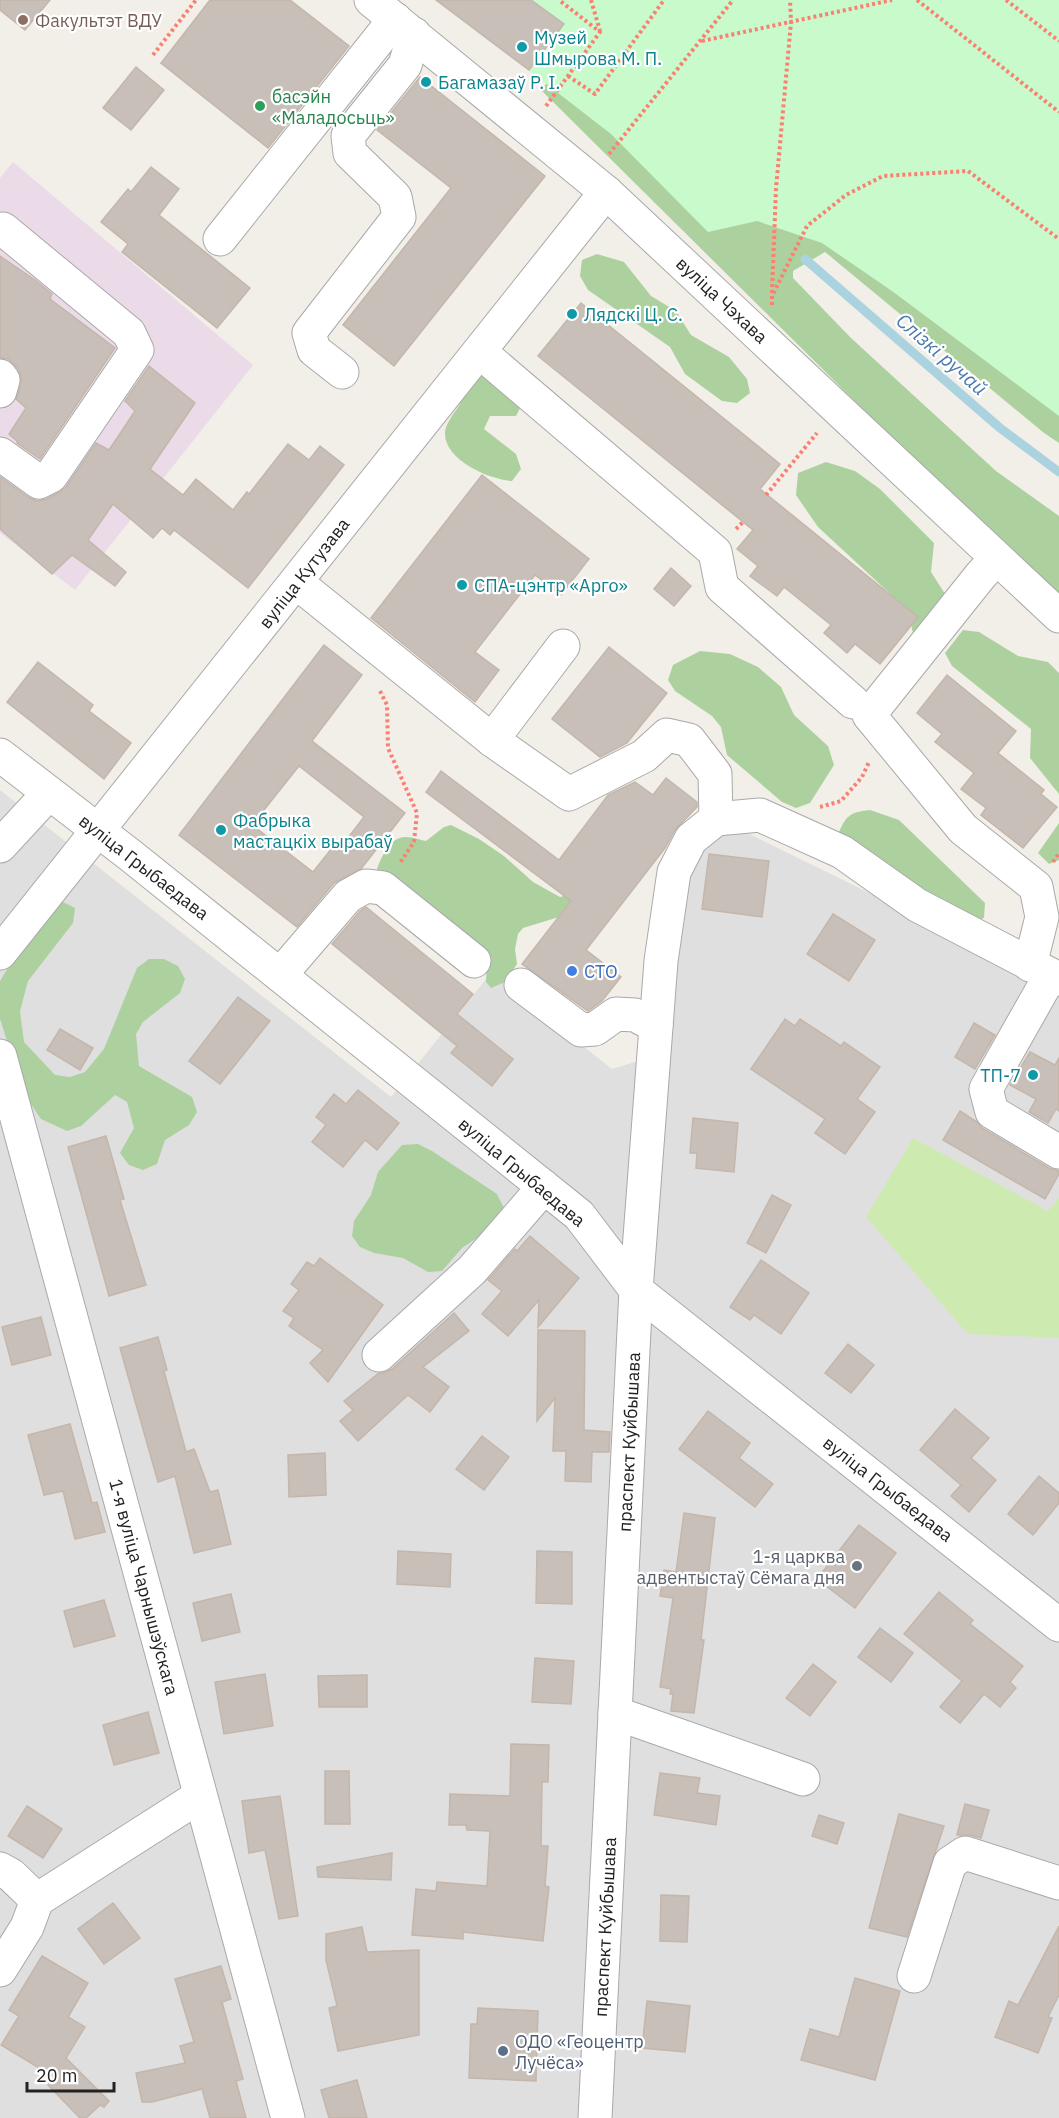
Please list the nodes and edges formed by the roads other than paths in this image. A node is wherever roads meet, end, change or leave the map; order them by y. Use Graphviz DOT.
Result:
graph roads {
  1 [pos="394,18"];
  2 [pos="606,192"];
  3 [pos="0,231"];
  4 [pos="220,239"];
  5 [pos="480,352"];
  6 [pos="342,372"];
  7 [pos="0,376"];
  8 [pos="0,390"];
  9 [pos="0,454"];
  10 [pos="996,559"];
  11 [pos="296,582"];
  12 [pos="1059,616"];
  13 [pos="563,646"];
  14 [pos="853,702"];
  15 [pos="492,740"];
  16 [pos="0,755"];
  17 [pos="49,793"];
  18 [pos="716,819"];
  19 [pos="98,831"];
  20 [pos="0,846"];
  21 [pos="0,953"];
  22 [pos="474,962"];
  23 [pos="1046,974"];
  24 [pos="280,975"];
  25 [pos="521,985"];
  26 [pos="656,1026"];
  27 [pos="0,1056"];
  28 [pos="1059,1152"];
  29 [pos="544,1187"];
  30 [pos="636,1290"];
  31 [pos="379,1355"];
  32 [pos="1059,1625"];
  33 [pos="615,1713"];
  34 [pos="803,1779"];
  35 [pos="200,1796"];
  36 [pos="0,1869"];
  37 [pos="1059,1883"];
  38 [pos="37,1900"];
  39 [pos="0,1970"];
  40 [pos="914,1976"];
  41 [pos="288,2118"];
  42 [pos="595,2118"];
  1 -- 2 [label="street, вуліца Чэхава"];
  1 -- 4 [label="street"];
  1 -- 6 [label="street"];
  2 -- 5 [label="street, вуліца Кутузава"];
  2 -- 10 [label="street, вуліца Чэхава"];
  3 -- 9 [label="street"];
  5 -- 11 [label="street, вуліца Кутузава"];
  5 -- 14 [label="street"];
  7 -- 8 [label="street"];
  10 -- 12 [label="street, вуліца Чэхава"];
  10 -- 23 [label="street"];
  11 -- 15 [label="street"];
  11 -- 19 [label="street, вуліца Кутузава"];
  13 -- 15 [label="street"];
  15 -- 18 [label="street"];
  16 -- 17 [label="street, вуліца Грыбаедава"];
  17 -- 19 [label="street, вуліца Грыбаедава"];
  17 -- 20 [label="street"];
  18 -- 23 [label="street"];
  18 -- 26 [label="street, праспект Куйбышава"];
  19 -- 21 [label="street, вуліца Кутузава"];
  19 -- 24 [label="street, вуліца Грыбаедава"];
  22 -- 24 [label="street"];
  23 -- 28 [label="street"];
  24 -- 29 [label="street, вуліца Грыбаедава"];
  25 -- 26 [label="street"];
  26 -- 30 [label="street, праспект Куйбышава"];
  27 -- 35 [label="street, 1-я вуліца Чарнышэўскага"];
  29 -- 30 [label="street, вуліца Грыбаедава"];
  29 -- 31 [label="street"];
  30 -- 32 [label="street, вуліца Грыбаедава"];
  30 -- 33 [label="street, праспект Куйбышава"];
  33 -- 34 [label="street"];
  33 -- 42 [label="street, праспект Куйбышава"];
  35 -- 38 [label="street"];
  35 -- 41 [label="street, 1-я вуліца Чарнышэўскага"];
  36 -- 38 [label="street"];
  37 -- 40 [label="street"];
  38 -- 39 [label="street"];
}
